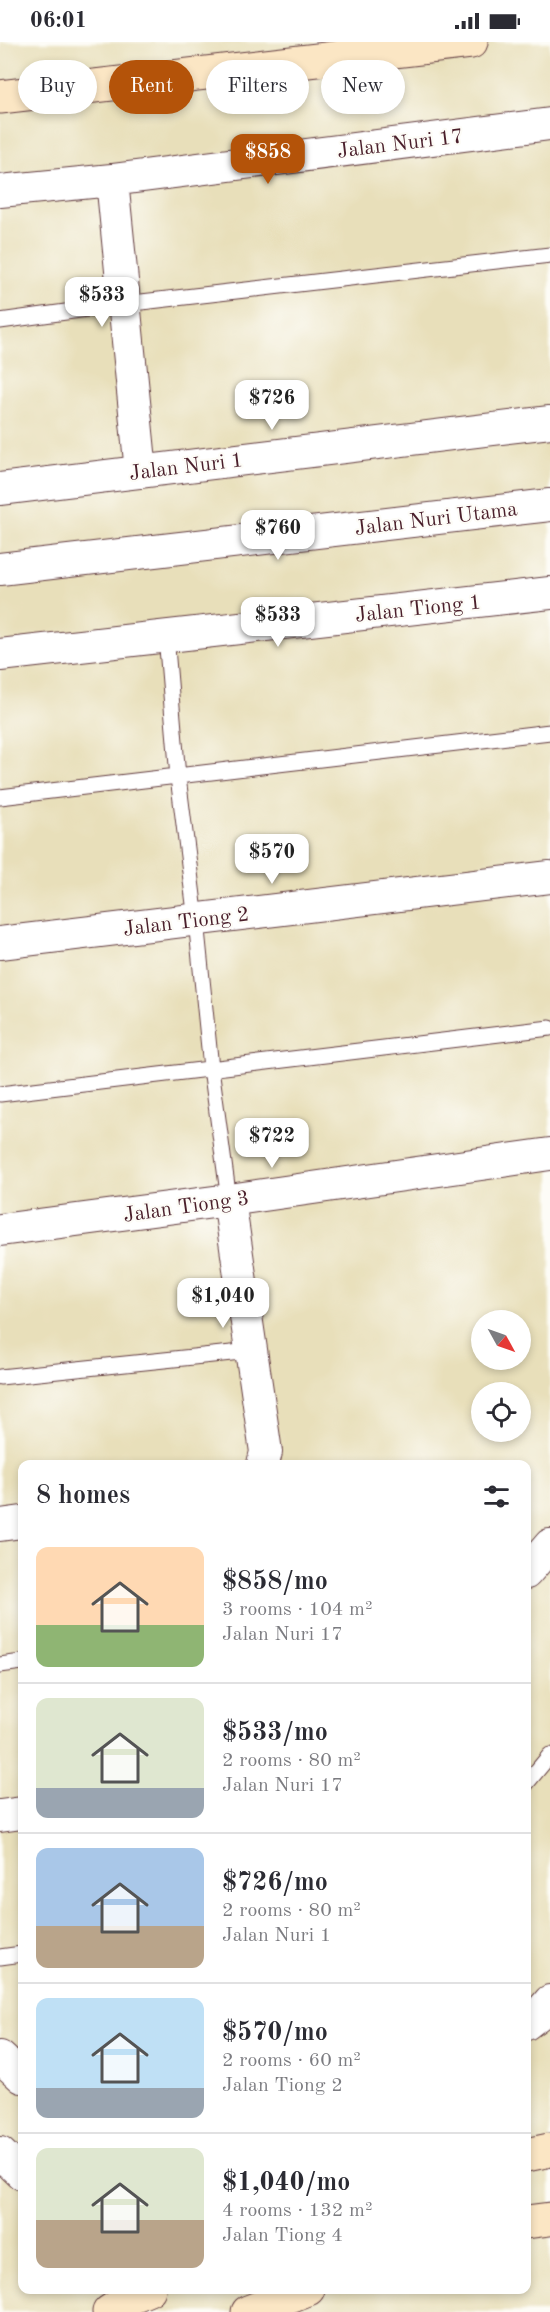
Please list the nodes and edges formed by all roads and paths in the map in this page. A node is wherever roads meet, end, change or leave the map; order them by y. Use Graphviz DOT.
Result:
graph roads {
  1 [pos="471,42"];
  2 [pos="0,97"];
  3 [pos="550,124"];
  4 [pos="112,180"];
  5 [pos="0,191"];
  6 [pos="550,255"];
  7 [pos="124,304"];
  8 [pos="0,321"];
  9 [pos="550,422"];
  10 [pos="141,472"];
  11 [pos="0,489"];
  12 [pos="550,505"];
  13 [pos="0,569"];
  14 [pos="550,593"];
  15 [pos="166,636"];
  16 [pos="0,655"];
  17 [pos="550,732"];
  18 [pos="178,777"];
  19 [pos="0,797"];
  20 [pos="550,877"];
  21 [pos="196,920"];
  22 [pos="0,943"];
  23 [pos="550,1028"];
  24 [pos="211,1068"];
  25 [pos="0,1094"];
  26 [pos="550,1154"];
  27 [pos="229,1200"];
  28 [pos="0,1230"];
  29 [pos="251,1351"];
  30 [pos="0,1377"];
  31 [pos="264,1460"];
  32 [pos="18,1523"];
  33 [pos="0,1525"];
  34 [pos="550,1545"];
  35 [pos="531,1567"];
  36 [pos="18,1663"];
  37 [pos="0,1665"];
  38 [pos="550,1755"];
  39 [pos="531,1778"];
  40 [pos="18,1814"];
  41 [pos="0,1816"];
  42 [pos="18,1955"];
  43 [pos="0,1957"];
  44 [pos="0,2057"];
  45 [pos="18,2073"];
  46 [pos="550,2150"];
  47 [pos="0,2153"];
  48 [pos="531,2154"];
  49 [pos="18,2170"];
  50 [pos="550,2219"];
  51 [pos="531,2221"];
  52 [pos="295,2294"];
  53 [pos="248,2312"];
  1 -- 2 [label="main road"];
  3 -- 4 [label="street, Jalan Nuri 17"];
  4 -- 5 [label="street, Jalan Nuri 17"];
  4 -- 7 [label="street"];
  6 -- 7 [label="lane"];
  7 -- 8 [label="lane"];
  7 -- 10 [label="street"];
  9 -- 10 [label="street, Jalan Nuri 1"];
  10 -- 11 [label="street, Jalan Nuri 1"];
  12 -- 13 [label="street, Jalan Nuri Utama"];
  14 -- 15 [label="street, Jalan Tiong 1"];
  15 -- 16 [label="street, Jalan Tiong 1"];
  15 -- 18 [label="lane"];
  17 -- 18 [label="lane"];
  18 -- 19 [label="lane"];
  18 -- 21 [label="lane"];
  20 -- 21 [label="street, Jalan Tiong 2"];
  21 -- 22 [label="street, Jalan Tiong 2"];
  21 -- 24 [label="lane"];
  23 -- 24 [label="lane"];
  24 -- 25 [label="lane"];
  24 -- 27 [label="lane"];
  26 -- 27 [label="street, Jalan Tiong 3"];
  27 -- 28 [label="street, Jalan Tiong 3"];
  27 -- 29 [label="street"];
  29 -- 30 [label="lane"];
  29 -- 31 [label="street"];
  32 -- 33 [label="street"];
  34 -- 35 [label="street"];
  36 -- 37 [label="lane"];
  38 -- 39 [label="lane"];
  40 -- 41 [label="street"];
  42 -- 43 [label="lane"];
  44 -- 45 [label="street"];
  46 -- 48 [label="main road"];
  47 -- 49 [label="street"];
  50 -- 51 [label="main road"];
  52 -- 53 [label="main road"];
}
